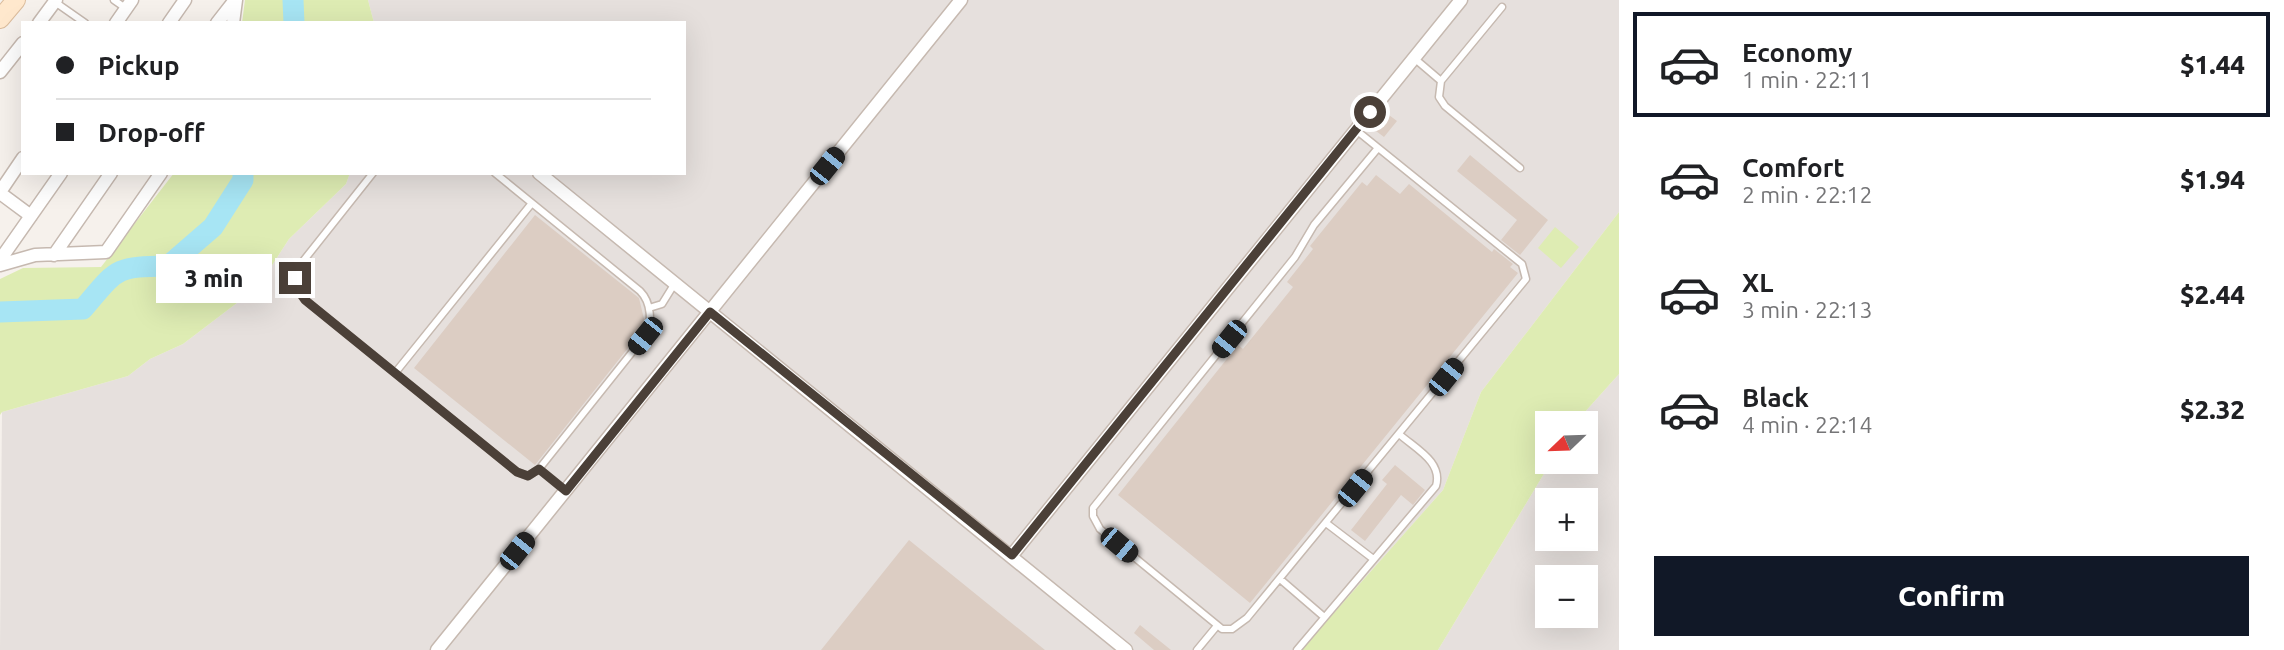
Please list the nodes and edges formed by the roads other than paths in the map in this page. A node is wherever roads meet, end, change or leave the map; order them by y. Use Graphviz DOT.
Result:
graph roads {
  1 [pos="16,0"];
  2 [pos="114,0"];
  3 [pos="185,0"];
  4 [pos="236,0"];
  5 [pos="961,0"];
  6 [pos="1461,0"];
  7 [pos="56,1"];
  8 [pos="128,4"];
  9 [pos="1502,7"];
  10 [pos="0,19"];
  11 [pos="40,21"];
  12 [pos="82,21"];
  13 [pos="117,21"];
  14 [pos="170,21"];
  15 [pos="219,21"];
  16 [pos="233,21"];
  17 [pos="21,46"];
  18 [pos="1414,58"];
  19 [pos="0,72"];
  20 [pos="1441,81"];
  21 [pos="1356,130"];
  22 [pos="1378,148"];
  23 [pos="21,161"];
  24 [pos="1520,168"];
  25 [pos="60,175"];
  26 [pos="110,175"];
  27 [pos="160,175"];
  28 [pos="371,175"];
  29 [pos="497,175"];
  30 [pos="541,175"];
  31 [pos="0,192"];
  32 [pos="532,203"];
  33 [pos="31,216"];
  34 [pos="4,244"];
  35 [pos="54,255"];
  36 [pos="0,262"];
  37 [pos="675,283"];
  38 [pos="649,308"];
  39 [pos="710,312"];
  40 [pos="395,373"];
  41 [pos="1399,435"];
  42 [pos="539,469"];
  43 [pos="566,491"];
  44 [pos="1326,523"];
  45 [pos="1012,555"];
  46 [pos="1372,558"];
  47 [pos="1280,579"];
  48 [pos="1323,616"];
  49 [pos="1216,627"];
  50 [pos="437,650"];
  51 [pos="1126,650"];
  52 [pos="1197,650"];
  53 [pos="1297,650"];
  1 -- 10 [label="street"];
  2 -- 8 [label="lane"];
  3 -- 14 [label="street"];
  4 -- 15 [label="street"];
  4 -- 16 [label="street"];
  5 -- 39 [label="street"];
  6 -- 18 [label="street"];
  7 -- 11 [label="street"];
  7 -- 12 [label="lane"];
  8 -- 13 [label="street"];
  9 -- 20 [label="lane"];
  17 -- 19 [label="street"];
  18 -- 20 [label="lane"];
  18 -- 21 [label="street"];
  20 -- 24 [label="lane"];
  21 -- 22 [label="lane"];
  21 -- 45 [label="street"];
  22 -- 41 [label="lane"];
  22 -- 49 [label="lane"];
  23 -- 31 [label="street"];
  25 -- 33 [label="street"];
  26 -- 35 [label="street"];
  27 -- 35 [label="street"];
  28 -- 40 [label="lane"];
  29 -- 32 [label="lane"];
  30 -- 37 [label="street"];
  31 -- 33 [label="street"];
  32 -- 38 [label="lane"];
  32 -- 40 [label="lane"];
  33 -- 34 [label="street"];
  34 -- 36 [label="street"];
  35 -- 36 [label="street"];
  37 -- 38 [label="lane"];
  37 -- 39 [label="street"];
  38 -- 42 [label="lane"];
  39 -- 43 [label="street"];
  39 -- 45 [label="street"];
  40 -- 42 [label="lane"];
  41 -- 44 [label="lane"];
  41 -- 46 [label="lane"];
  42 -- 43 [label="lane"];
  43 -- 50 [label="street"];
  44 -- 46 [label="lane"];
  44 -- 47 [label="lane"];
  45 -- 51 [label="street"];
  46 -- 48 [label="lane"];
  47 -- 48 [label="lane"];
  47 -- 49 [label="lane"];
  48 -- 53 [label="lane"];
  49 -- 52 [label="lane"];
}
